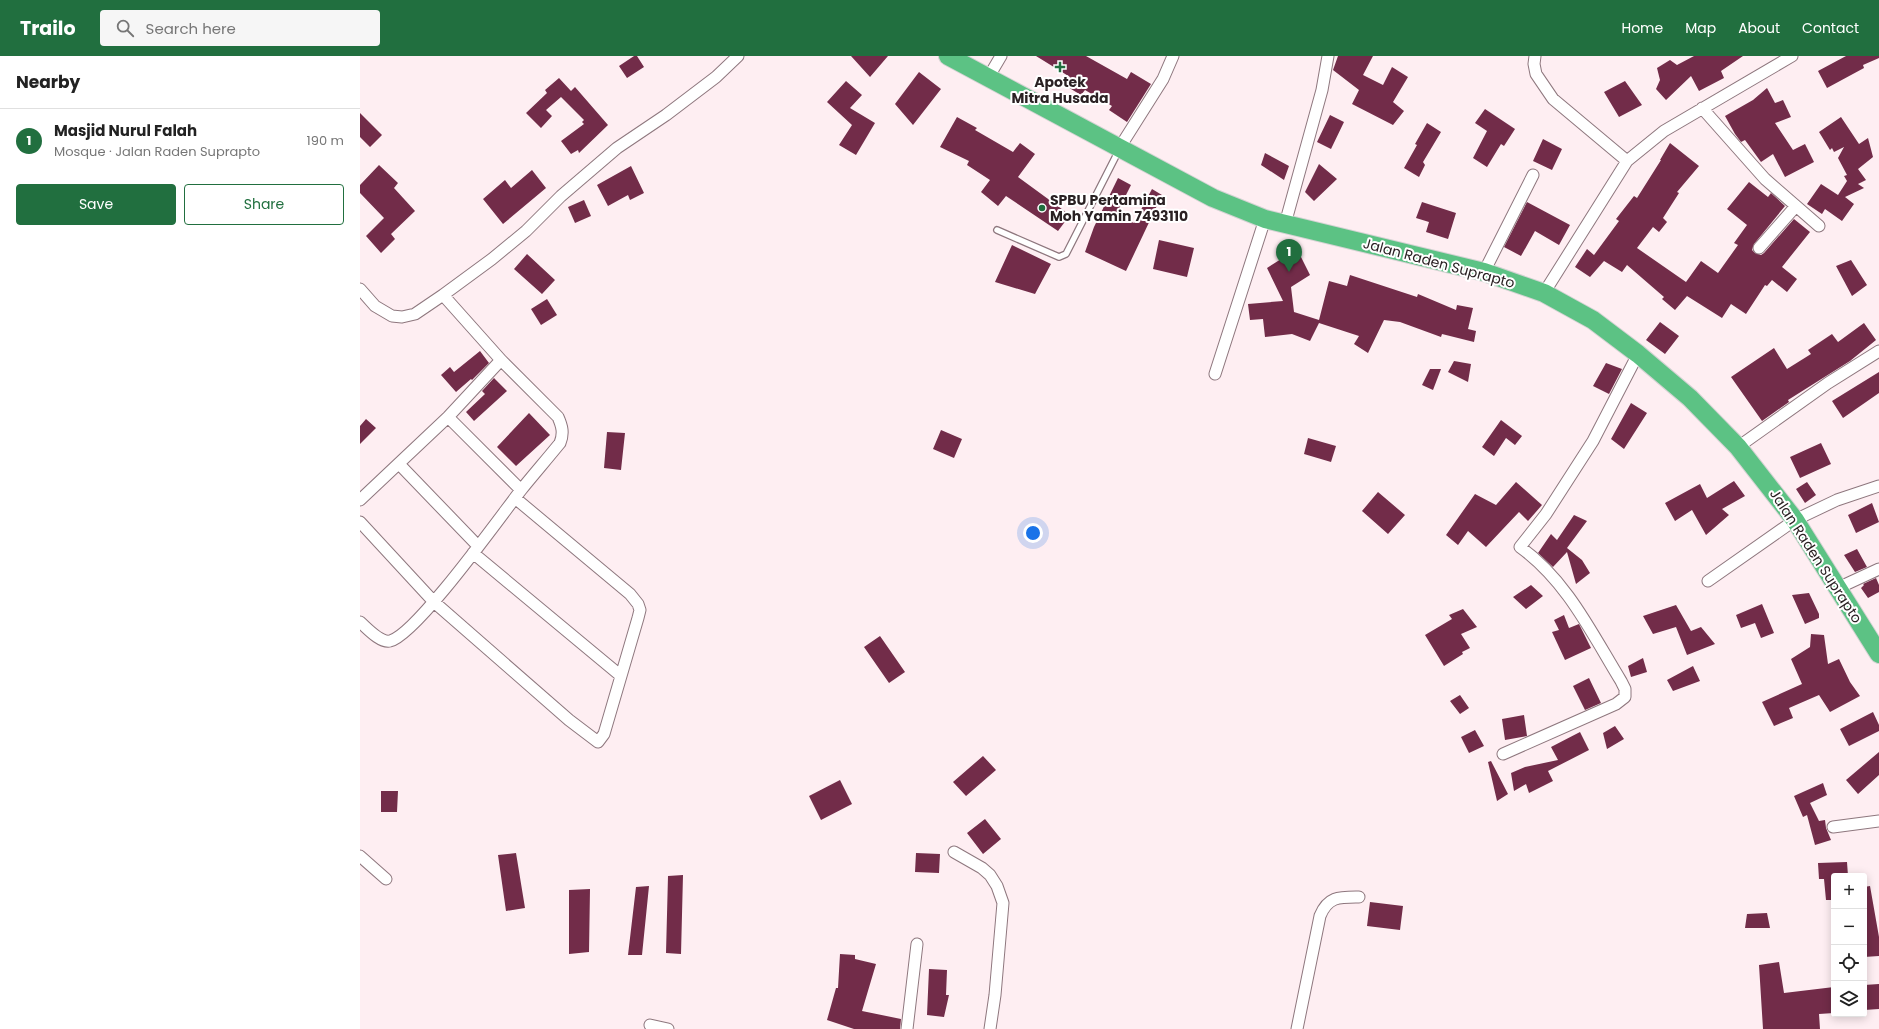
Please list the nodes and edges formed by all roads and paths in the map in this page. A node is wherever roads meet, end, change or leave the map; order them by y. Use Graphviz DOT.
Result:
graph roads {
  1 [pos="738,56"];
  2 [pos="948,56"];
  3 [pos="1001,56"];
  4 [pos="1173,56"];
  5 [pos="1328,56"];
  6 [pos="1535,56"];
  7 [pos="1792,56"];
  8 [pos="988,78"];
  9 [pos="1702,108"];
  10 [pos="1120,148"];
  11 [pos="1627,162"];
  12 [pos="1533,175"];
  13 [pos="1796,206"];
  14 [pos="1264,219"];
  15 [pos="1285,224"];
  16 [pos="1819,226"];
  17 [pos="997,230"];
  18 [pos="1759,248"];
  19 [pos="1484,272"];
  20 [pos="360,289"];
  21 [pos="1544,293"];
  22 [pos="443,295"];
  23 [pos="1879,351"];
  24 [pos="1638,354"];
  25 [pos="501,360"];
  26 [pos="1215,374"];
  27 [pos="448,417"];
  28 [pos="1738,447"];
  29 [pos="399,464"];
  30 [pos="1879,486"];
  31 [pos="518,494"];
  32 [pos="360,500"];
  33 [pos="1796,520"];
  34 [pos="360,522"];
  35 [pos="475,549"];
  36 [pos="1879,569"];
  37 [pos="1708,581"];
  38 [pos="1838,588"];
  39 [pos="434,602"];
  40 [pos="360,622"];
  41 [pos="1879,654"];
  42 [pos="621,676"];
  43 [pos="1503,754"];
  44 [pos="1879,821"];
  45 [pos="1833,827"];
  46 [pos="954,852"];
  47 [pos="360,856"];
  48 [pos="386,879"];
  49 [pos="1360,897"];
  50 [pos="918,944"];
  51 [pos="650,1025"];
  52 [pos="668,1029"];
  53 [pos="907,1029"];
  54 [pos="990,1029"];
  55 [pos="1297,1029"];
  1 -- 22 [label="street"];
  2 -- 8 [label="highway, Jalan Raden Suprapto"];
  3 -- 8 [label="street"];
  4 -- 10 [label="street"];
  5 -- 15 [label="street"];
  6 -- 11 [label="street"];
  7 -- 9 [label="street"];
  8 -- 10 [label="highway, Jalan Raden Suprapto"];
  9 -- 11 [label="street"];
  9 -- 13 [label="street"];
  10 -- 14 [label="highway, Jalan Raden Suprapto"];
  10 -- 17 [label="lane"];
  11 -- 21 [label="street"];
  12 -- 19 [label="street"];
  13 -- 16 [label="street"];
  13 -- 18 [label="street"];
  14 -- 15 [label="highway, Jalan Raden Suprapto"];
  14 -- 26 [label="street"];
  15 -- 19 [label="highway, Jalan Raden Suprapto"];
  19 -- 21 [label="highway, Jalan Raden Suprapto"];
  20 -- 22 [label="street"];
  21 -- 24 [label="highway, Jalan Raden Suprapto"];
  22 -- 25 [label="street"];
  23 -- 28 [label="street"];
  24 -- 28 [label="highway, Jalan Raden Suprapto"];
  24 -- 43 [label="street"];
  25 -- 27 [label="street"];
  25 -- 31 [label="street"];
  27 -- 29 [label="street"];
  27 -- 31 [label="street"];
  28 -- 33 [label="highway, Jalan Raden Suprapto"];
  29 -- 32 [label="street"];
  29 -- 35 [label="street"];
  30 -- 33 [label="street"];
  31 -- 35 [label="street"];
  31 -- 42 [label="street"];
  33 -- 37 [label="street"];
  33 -- 38 [label="highway, Jalan Raden Suprapto"];
  34 -- 39 [label="street"];
  35 -- 39 [label="street"];
  35 -- 42 [label="street"];
  36 -- 38 [label="street"];
  38 -- 41 [label="highway, Jalan Raden Suprapto"];
  39 -- 40 [label="street"];
  39 -- 42 [label="street"];
  44 -- 45 [label="street"];
  46 -- 54 [label="street"];
  47 -- 48 [label="street"];
  49 -- 55 [label="street"];
  50 -- 53 [label="street"];
  51 -- 52 [label="street"];
}
